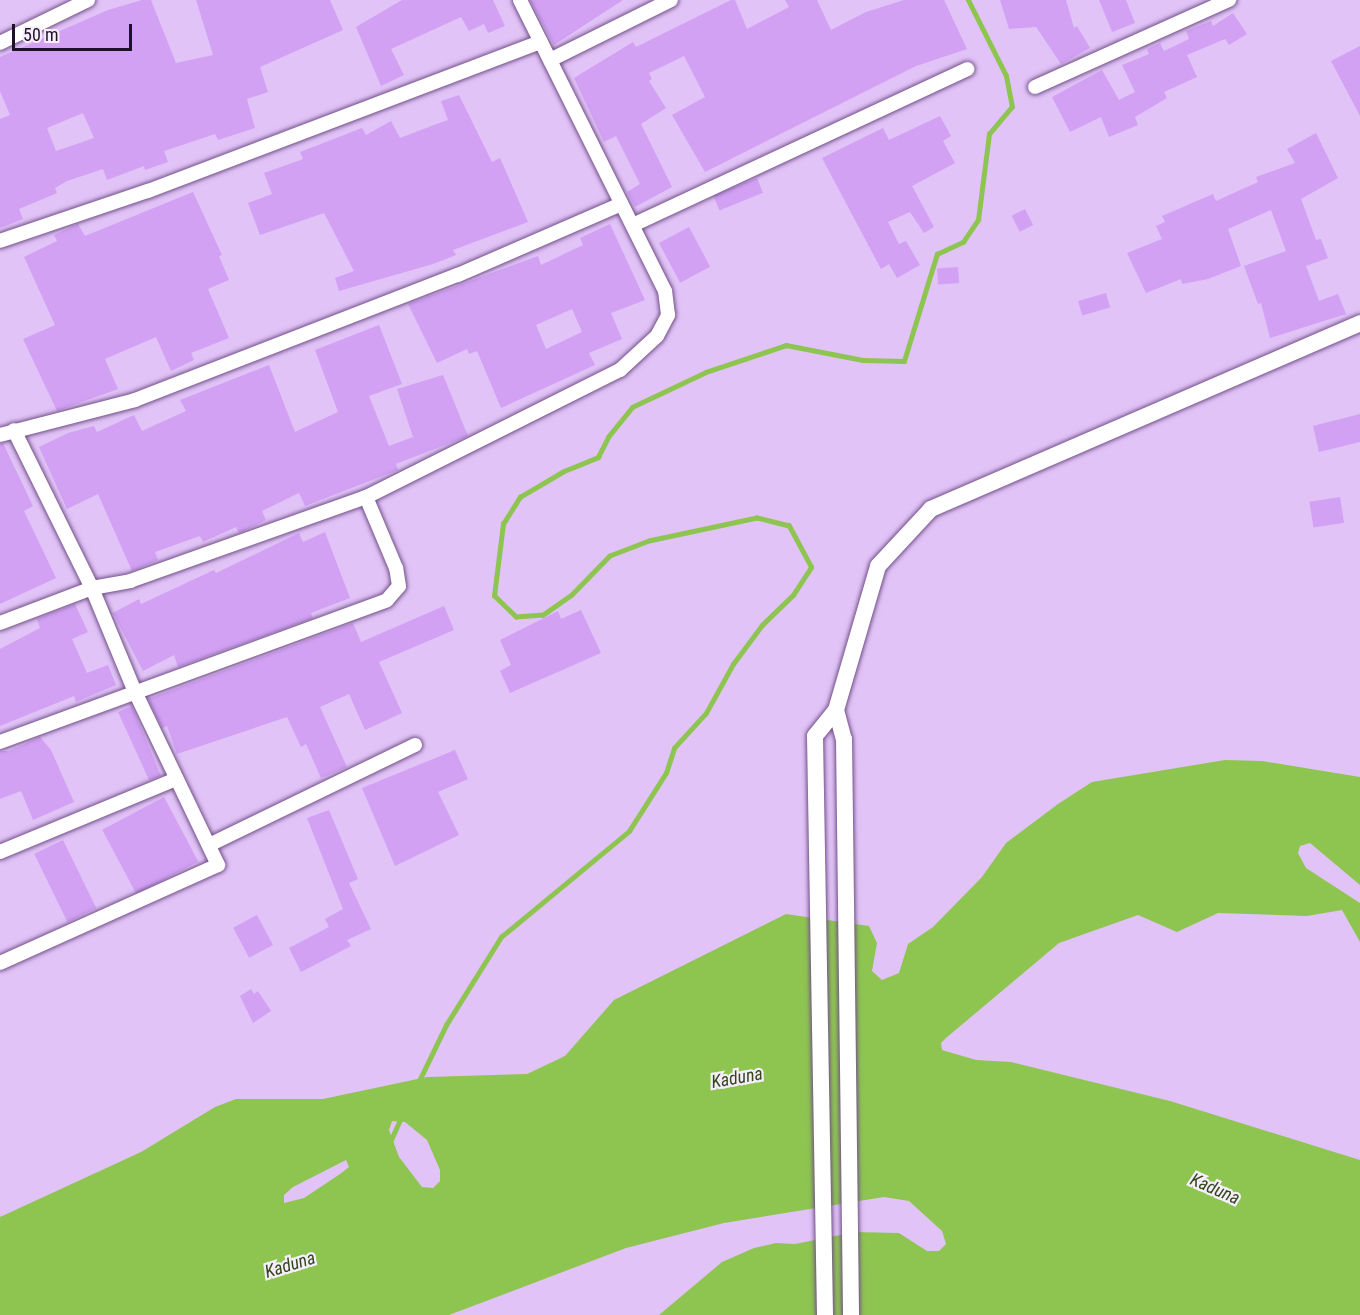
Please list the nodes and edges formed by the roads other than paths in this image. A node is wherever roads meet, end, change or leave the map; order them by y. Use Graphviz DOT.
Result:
graph roads {
  1 [pos="88,0"];
  2 [pos="520,0"];
  3 [pos="671,0"];
  4 [pos="1229,0"];
  5 [pos="541,42"];
  6 [pos="0,43"];
  7 [pos="550,60"];
  8 [pos="967,69"];
  9 [pos="1035,87"];
  10 [pos="621,204"];
  11 [pos="633,225"];
  12 [pos="0,241"];
  13 [pos="1360,323"];
  14 [pos="14,430"];
  15 [pos="0,435"];
  16 [pos="366,497"];
  17 [pos="92,588"];
  18 [pos="0,623"];
  19 [pos="135,693"];
  20 [pos="836,710"];
  21 [pos="0,742"];
  22 [pos="415,745"];
  23 [pos="176,779"];
  24 [pos="208,845"];
  25 [pos="0,852"];
  26 [pos="0,963"];
  27 [pos="825,1315"];
  28 [pos="851,1315"];
  1 -- 6 [label="street"];
  2 -- 5 [label="street"];
  3 -- 7 [label="street"];
  4 -- 9 [label="street"];
  5 -- 7 [label="street"];
  5 -- 12 [label="street"];
  7 -- 10 [label="street"];
  8 -- 11 [label="street"];
  10 -- 11 [label="street"];
  10 -- 14 [label="street"];
  11 -- 16 [label="street"];
  13 -- 20 [label="street"];
  14 -- 15 [label="street"];
  14 -- 17 [label="street"];
  16 -- 17 [label="street"];
  16 -- 19 [label="street"];
  17 -- 18 [label="street"];
  17 -- 19 [label="street"];
  19 -- 21 [label="street"];
  19 -- 23 [label="street"];
  20 -- 27 [label="street"];
  20 -- 28 [label="street"];
  22 -- 24 [label="street"];
  23 -- 24 [label="street"];
  23 -- 25 [label="street"];
  24 -- 26 [label="street"];
}
